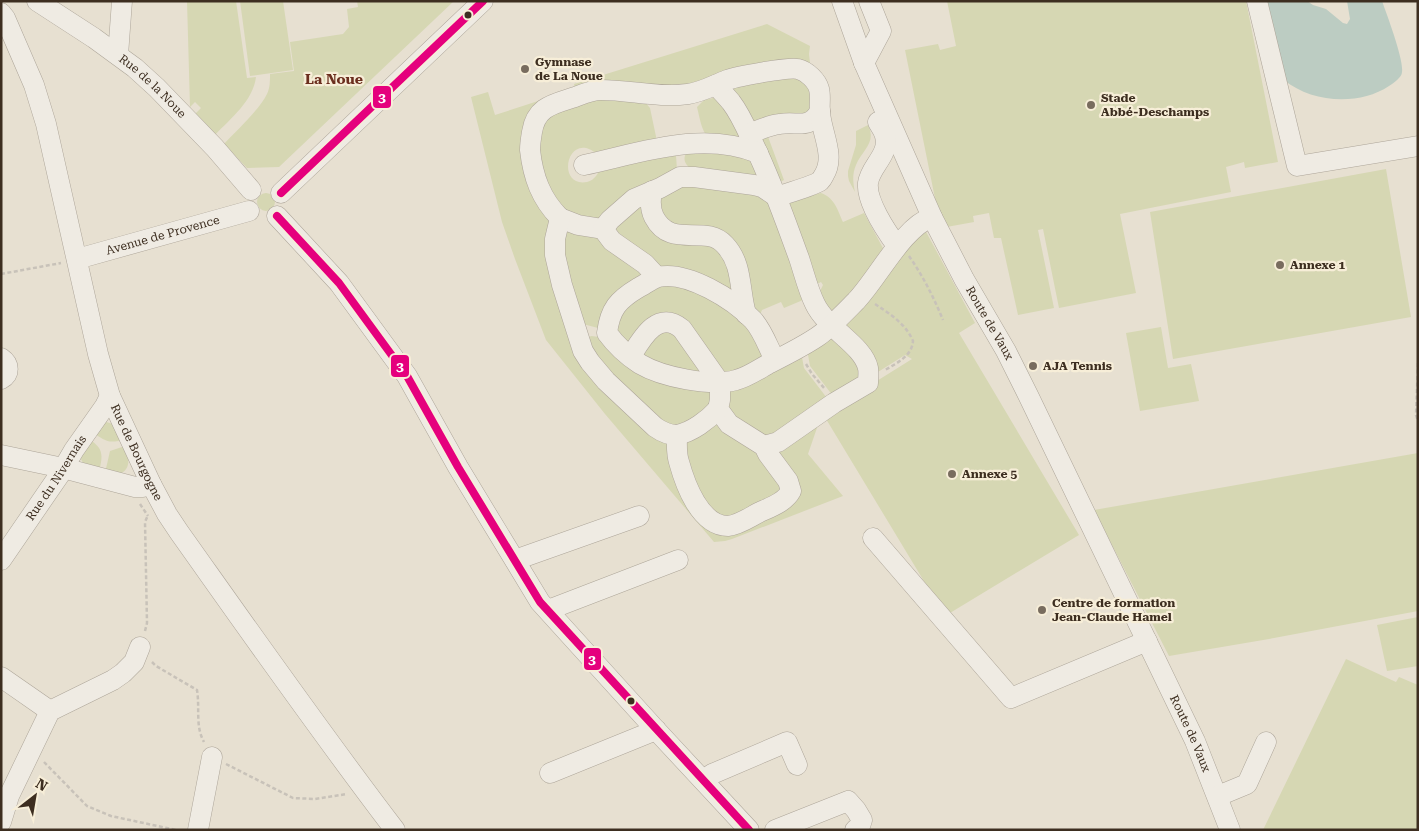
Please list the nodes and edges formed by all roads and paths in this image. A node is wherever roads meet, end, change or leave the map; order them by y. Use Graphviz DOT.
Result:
graph roads {
  1 [pos="37,1"];
  2 [pos="122,1"];
  3 [pos="482,1"];
  4 [pos="834,1"];
  5 [pos="842,1"];
  6 [pos="1257,1"];
  7 [pos="870,2"];
  8 [pos="6,9"];
  9 [pos="118,55"];
  10 [pos="864,63"];
  11 [pos="716,85"];
  12 [pos="820,112"];
  13 [pos="749,134"];
  14 [pos="677,145"];
  15 [pos="1418,146"];
  16 [pos="758,154"];
  17 [pos="584,165"];
  18 [pos="683,177"];
  19 [pos="251,190"];
  20 [pos="652,191"];
  21 [pos="280,193"];
  22 [pos="777,196"];
  23 [pos="249,211"];
  24 [pos="277,216"];
  25 [pos="932,217"];
  26 [pos="560,218"];
  27 [pos="603,229"];
  28 [pos="898,245"];
  29 [pos="77,259"];
  30 [pos="1,274"];
  31 [pos="657,277"];
  32 [pos="862,294"];
  33 [pos="746,314"];
  34 [pos="943,320"];
  35 [pos="830,325"];
  36 [pos="577,332"];
  37 [pos="607,333"];
  38 [pos="803,345"];
  39 [pos="631,356"];
  40 [pos="1,358"];
  41 [pos="775,360"];
  42 [pos="1418,363"];
  43 [pos="1,379"];
  44 [pos="720,382"];
  45 [pos="868,383"];
  46 [pos="110,396"];
  47 [pos="834,404"];
  48 [pos="718,409"];
  49 [pos="1418,421"];
  50 [pos="677,435"];
  51 [pos="764,446"];
  52 [pos="1,455"];
  53 [pos="63,468"];
  54 [pos="151,484"];
  55 [pos="148,516"];
  56 [pos="639,516"];
  57 [pos="873,538"];
  58 [pos="1,560"];
  59 [pos="515,560"];
  60 [pos="678,560"];
  61 [pos="619,572"];
  62 [pos="544,606"];
  63 [pos="1147,641"];
  64 [pos="140,647"];
  65 [pos="1,677"];
  66 [pos="50,711"];
  67 [pos="656,730"];
  68 [pos="1266,742"];
  69 [pos="32,748"];
  70 [pos="212,757"];
  71 [pos="797,765"];
  72 [pos="550,773"];
  73 [pos="703,780"];
  74 [pos="351,792"];
  75 [pos="1218,796"];
  76 [pos="1,822"];
  77 [pos="176,830"];
  78 [pos="198,830"];
  79 [pos="395,830"];
  80 [pos="749,830"];
  81 [pos="775,830"];
  82 [pos="855,830"];
  83 [pos="1230,830"];
  1 -- 9 [label="street, Rue de la Noue"];
  2 -- 9 [label="street"];
  3 -- 21 [label="street"];
  4 -- 28 [label="street"];
  5 -- 10 [label="street, Route de Vaux"];
  6 -- 15 [label="street"];
  7 -- 10 [label="street"];
  8 -- 29 [label="street, Rue de Bourgogne"];
  9 -- 19 [label="street, Rue de la Noue"];
  10 -- 25 [label="street, Route de Vaux"];
  11 -- 12 [label="street"];
  11 -- 13 [label="street"];
  11 -- 26 [label="street"];
  12 -- 13 [label="street"];
  12 -- 22 [label="street"];
  13 -- 16 [label="street"];
  14 -- 16 [label="street"];
  14 -- 17 [label="street"];
  14 -- 18 [label="street"];
  16 -- 22 [label="street"];
  18 -- 20 [label="street"];
  18 -- 22 [label="street"];
  19 -- 21 [label="street"];
  19 -- 23 [label="street"];
  20 -- 27 [label="street"];
  20 -- 33 [label="street"];
  21 -- 24 [label="street"];
  22 -- 35 [label="street"];
  23 -- 24 [label="street"];
  23 -- 29 [label="street, Avenue de Provence"];
  24 -- 59 [label="street"];
  25 -- 28 [label="street"];
  25 -- 63 [label="street, Route de Vaux"];
  26 -- 27 [label="street"];
  26 -- 36 [label="street"];
  27 -- 31 [label="street"];
  28 -- 32 [label="street"];
  28 -- 34 [label="path"];
  29 -- 30 [label="path"];
  29 -- 46 [label="street, Rue de Bourgogne"];
  31 -- 33 [label="street"];
  31 -- 37 [label="street"];
  32 -- 35 [label="street"];
  32 -- 45 [label="path"];
  33 -- 41 [label="street"];
  35 -- 38 [label="street"];
  35 -- 45 [label="street"];
  36 -- 37 [label="street"];
  36 -- 50 [label="street"];
  37 -- 39 [label="street"];
  38 -- 41 [label="street"];
  38 -- 47 [label="path"];
  39 -- 44 [label="street"];
  39 -- 44 [label="street"];
  40 -- 43 [label="street"];
  41 -- 44 [label="street"];
  42 -- 49 [label="path"];
  44 -- 48 [label="street"];
  45 -- 47 [label="street"];
  46 -- 53 [label="street, Rue du Nivernais"];
  46 -- 54 [label="street, Rue de Bourgogne"];
  47 -- 51 [label="street"];
  48 -- 50 [label="street"];
  48 -- 51 [label="street"];
  50 -- 51 [label="street"];
  52 -- 53 [label="street"];
  53 -- 54 [label="street"];
  53 -- 58 [label="street, Rue du Nivernais"];
  54 -- 79 [label="street, Rue de Bourgogne"];
  55 -- 64 [label="path"];
  56 -- 59 [label="street"];
  57 -- 63 [label="street"];
  59 -- 62 [label="street"];
  60 -- 62 [label="street"];
  61 -- 62 [label="street"];
  62 -- 67 [label="street"];
  63 -- 75 [label="street, Route de Vaux"];
  64 -- 66 [label="street"];
  64 -- 70 [label="path"];
  65 -- 66 [label="street"];
  66 -- 69 [label="street"];
  67 -- 72 [label="street"];
  67 -- 73 [label="street"];
  68 -- 75 [label="street"];
  69 -- 76 [label="street"];
  69 -- 77 [label="path"];
  70 -- 74 [label="path"];
  70 -- 78 [label="street"];
  71 -- 73 [label="street"];
  73 -- 80 [label="street"];
  75 -- 83 [label="street, Route de Vaux"];
  81 -- 82 [label="street"];
}
